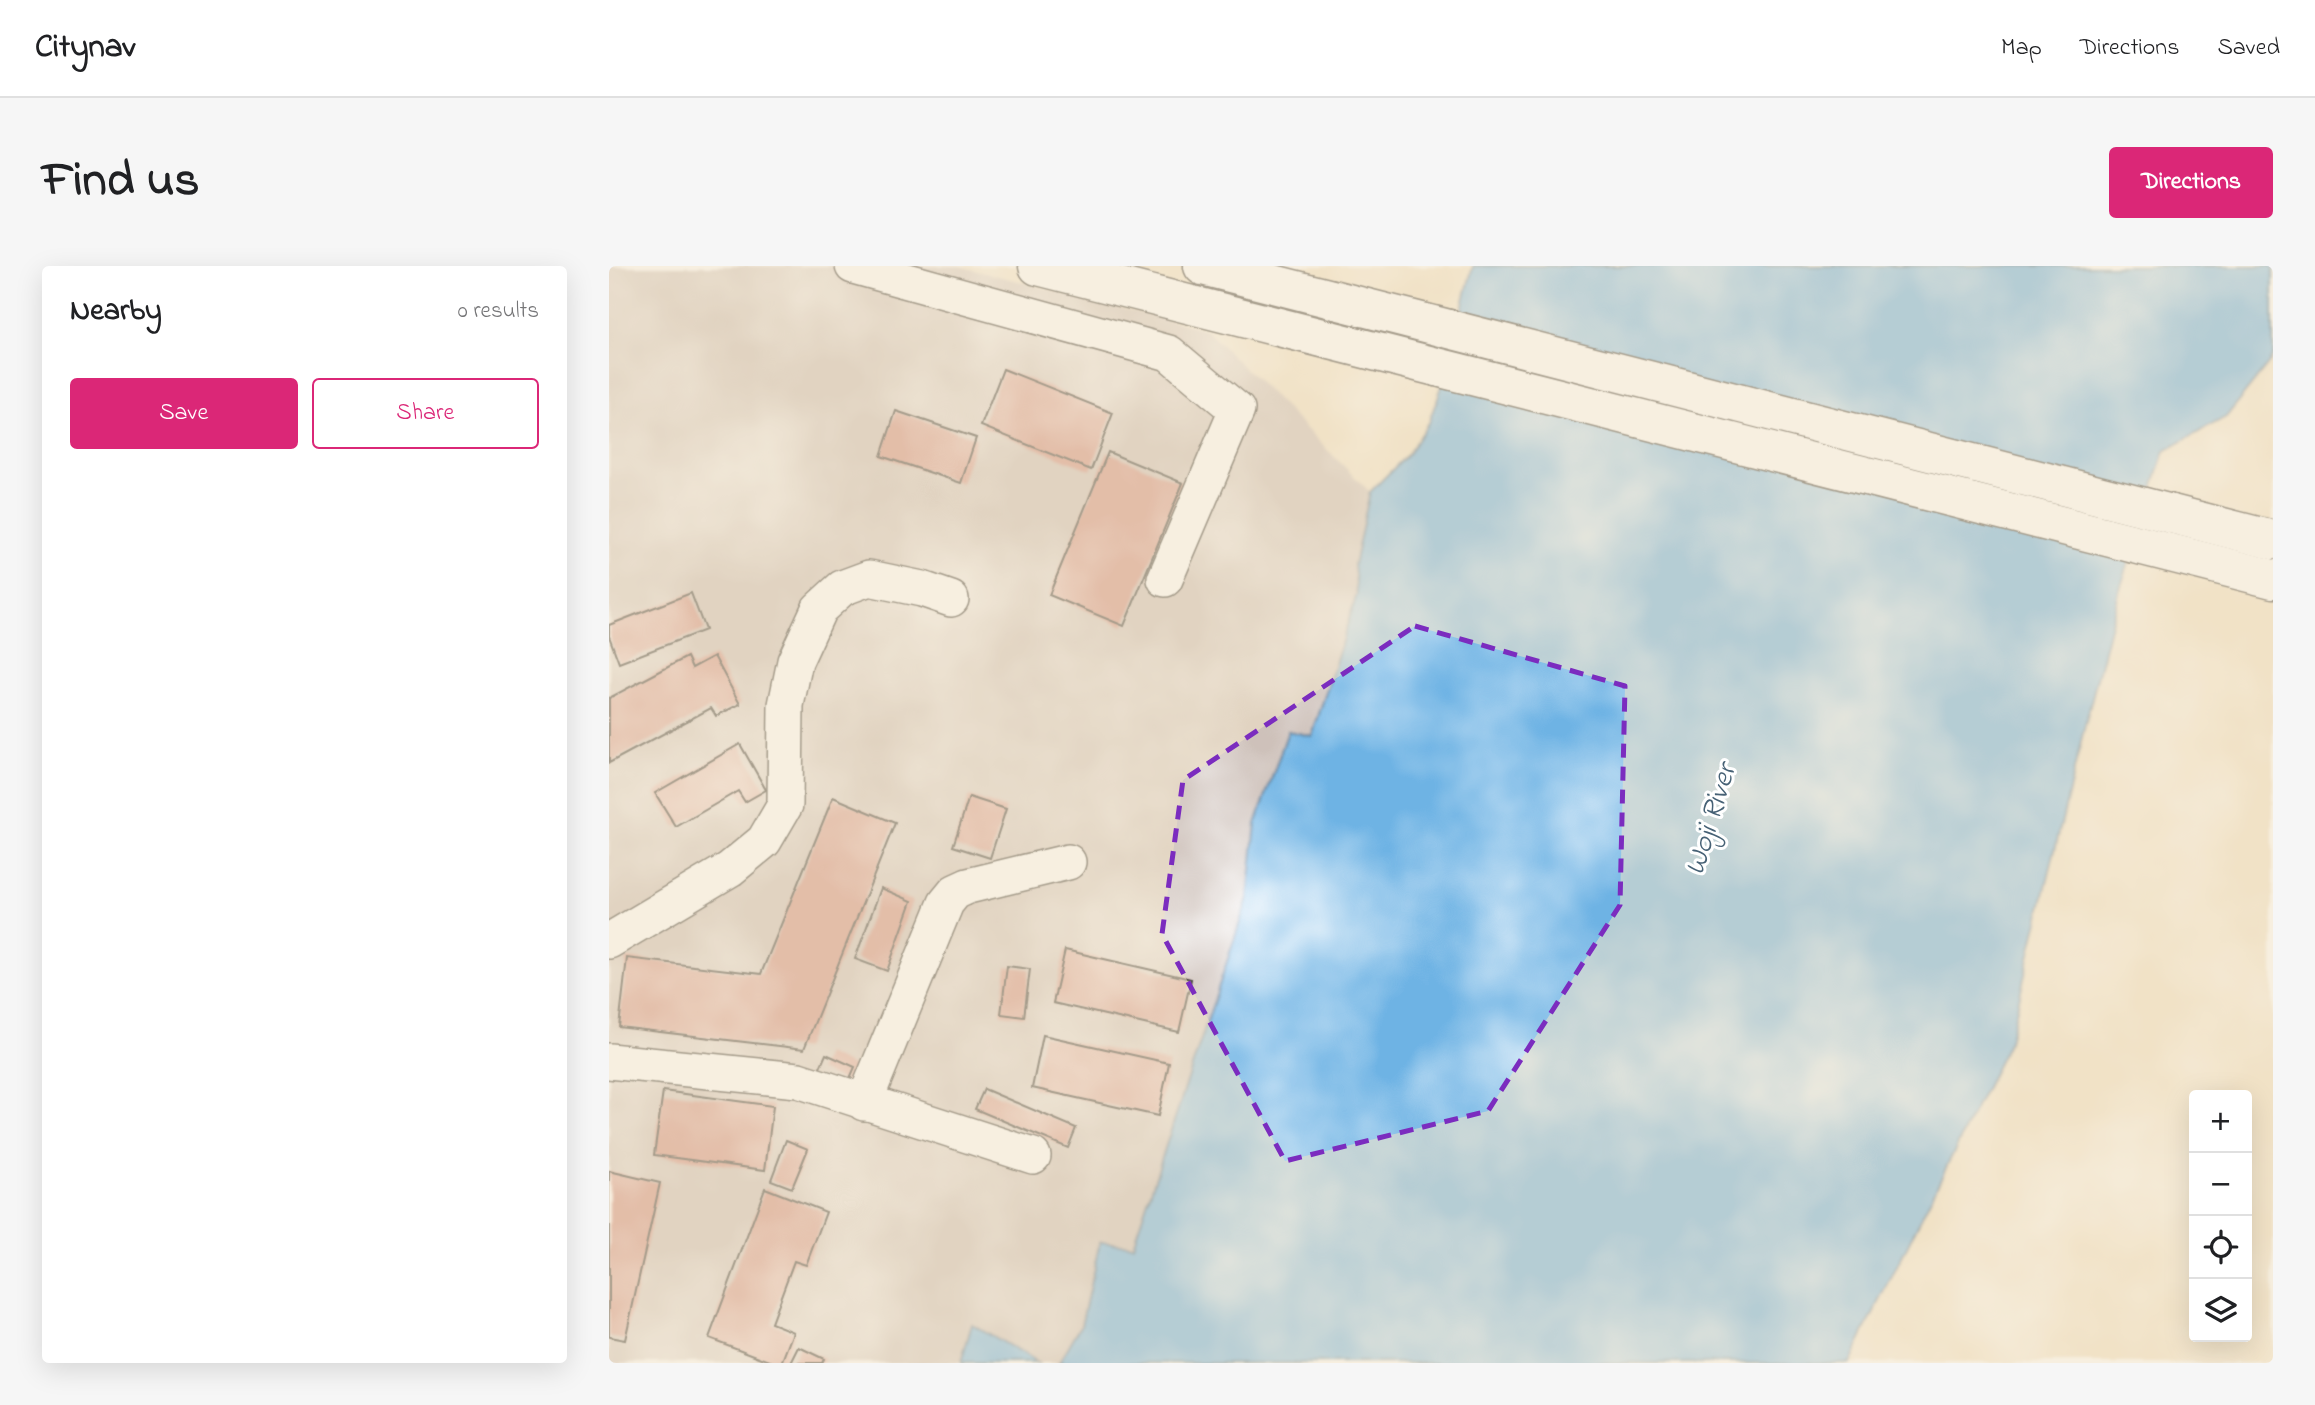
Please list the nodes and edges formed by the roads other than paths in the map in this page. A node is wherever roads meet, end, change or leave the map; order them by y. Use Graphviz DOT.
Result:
graph roads {
  1 [pos="852,266"];
  2 [pos="1038,266"];
  3 [pos="1207,267"];
  4 [pos="2273,540"];
  5 [pos="1165,579"];
  6 [pos="2273,579"];
  7 [pos="951,599"];
  8 [pos="1068,862"];
  9 [pos="609,941"];
  10 [pos="609,1061"];
  11 [pos="864,1103"];
  12 [pos="1033,1156"];
  1 -- 5 [label="lane"];
  2 -- 6 [label="main road"];
  3 -- 4 [label="main road"];
  7 -- 9 [label="lane"];
  8 -- 11 [label="lane"];
  10 -- 11 [label="lane"];
  11 -- 12 [label="lane"];
}
